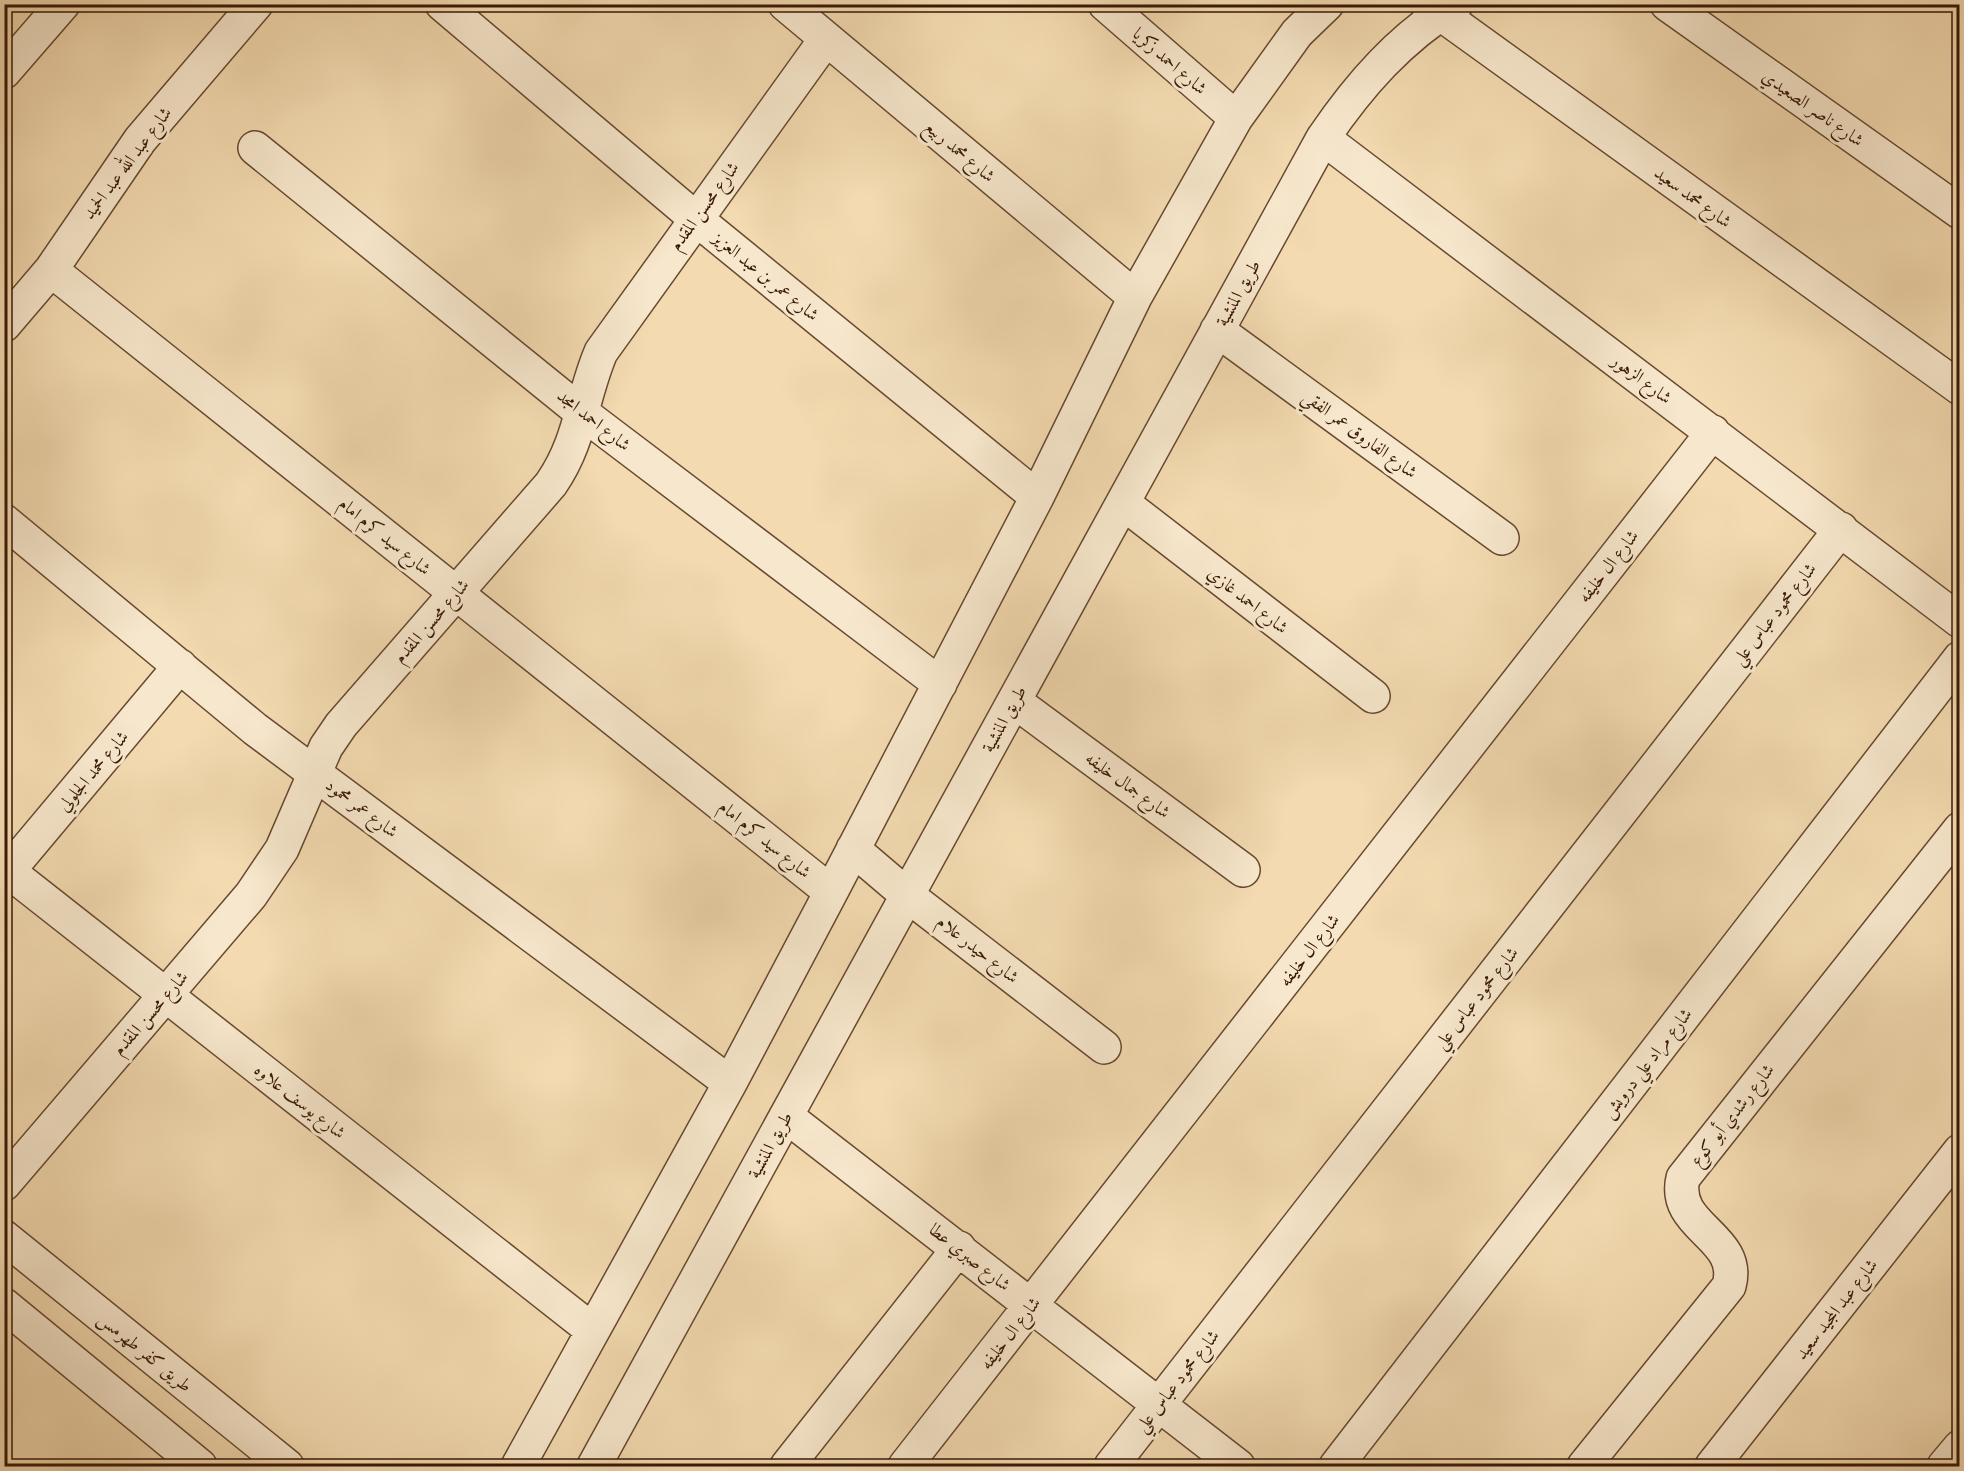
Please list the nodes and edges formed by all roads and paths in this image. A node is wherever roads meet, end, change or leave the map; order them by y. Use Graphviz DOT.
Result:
graph roads {
  1 [pos="63,4"];
  2 [pos="256,4"];
  3 [pos="442,4"];
  4 [pos="785,4"];
  5 [pos="1105,4"];
  6 [pos="1327,4"];
  7 [pos="1667,4"];
  8 [pos="1441,8"];
  9 [pos="826,39"];
  10 [pos="4,72"];
  11 [pos="1236,118"];
  12 [pos="1323,138"];
  13 [pos="255,148"];
  14 [pos="1959,212"];
  15 [pos="695,218"];
  16 [pos="51,270"];
  17 [pos="1135,297"];
  18 [pos="4,325"];
  19 [pos="1217,330"];
  20 [pos="1959,388"];
  21 [pos="581,412"];
  22 [pos="1713,432"];
  23 [pos="1037,497"];
  24 [pos="1123,503"];
  25 [pos="4,520"];
  26 [pos="1841,529"];
  27 [pos="1502,538"];
  28 [pos="456,593"];
  29 [pos="1959,621"];
  30 [pos="1959,659"];
  31 [pos="180,666"];
  32 [pos="940,684"];
  33 [pos="1373,696"];
  34 [pos="1014,701"];
  35 [pos="314,772"];
  36 [pos="1959,829"];
  37 [pos="853,849"];
  38 [pos="10,861"];
  39 [pos="1243,870"];
  40 [pos="831,892"];
  41 [pos="907,895"];
  42 [pos="165,995"];
  43 [pos="1104,1047"];
  44 [pos="730,1083"];
  45 [pos="786,1116"];
  46 [pos="1959,1151"];
  47 [pos="4,1184"];
  48 [pos="4,1237"];
  49 [pos="959,1248"];
  50 [pos="4,1305"];
  51 [pos="1032,1305"];
  52 [pos="592,1330"];
  53 [pos="1160,1404"];
  54 [pos="1959,1447"];
  55 [pos="200,1467"];
  56 [pos="287,1467"];
  57 [pos="518,1467"];
  58 [pos="594,1467"];
  59 [pos="787,1467"];
  60 [pos="905,1467"];
  61 [pos="1110,1467"];
  62 [pos="1238,1467"];
  63 [pos="1336,1467"];
  64 [pos="1584,1467"];
  65 [pos="1712,1467"];
  66 [pos="1944,1467"];
  1 -- 10 [label="street"];
  2 -- 16 [label="street, شارع عبد الله عبد الحميد"];
  3 -- 15 [label="street, شارع عمر بن عبد العزيز"];
  4 -- 9 [label="street, شارع محمد ربيع"];
  5 -- 11 [label="street, شارع احمد زكريا"];
  6 -- 11 [label="street"];
  7 -- 14 [label="street, شارع ناصر الصعيدي"];
  8 -- 12 [label="street, طريق المنشية"];
  8 -- 20 [label="street, شارع محمد سعيد"];
  9 -- 15 [label="street, شارع محسن المقدم"];
  9 -- 17 [label="street, شارع محمد ربيع"];
  11 -- 17 [label="street"];
  12 -- 19 [label="street, طريق المنشية"];
  12 -- 22 [label="street, شارع الزهور"];
  13 -- 21 [label="street, شارع احمد امجد"];
  15 -- 21 [label="street, شارع محسن المقدم"];
  15 -- 23 [label="street, شارع عمر بن عبد العزيز"];
  16 -- 18 [label="street, شارع عبد الله عبد الحميد"];
  16 -- 28 [label="street, شارع سيد كرم امام"];
  17 -- 23 [label="street"];
  19 -- 24 [label="street, طريق المنشية"];
  19 -- 27 [label="street, شارع الفاروق عمر الفقي"];
  21 -- 28 [label="street, شارع محسن المقدم"];
  21 -- 32 [label="street, شارع احمد امجد"];
  22 -- 26 [label="street, شارع الزهور"];
  22 -- 51 [label="street, شارع ال خليفه"];
  23 -- 32 [label="street"];
  24 -- 33 [label="street, شارع احمد غازي"];
  24 -- 34 [label="street, طريق المنشية"];
  25 -- 31 [label="street, شارع عمر محمود"];
  26 -- 29 [label="street, شارع الزهور"];
  26 -- 53 [label="street, شارع محمود عباس علي"];
  28 -- 35 [label="street, شارع محسن المقدم"];
  28 -- 40 [label="street, شارع سيد كرم امام"];
  30 -- 63 [label="street, شارع مراد علي درويش"];
  31 -- 35 [label="street, شارع عمر محمود"];
  31 -- 38 [label="street, شارع محمد الجلولي"];
  32 -- 37 [label="street"];
  34 -- 39 [label="street, شارع جمال خليفه"];
  34 -- 41 [label="street, طريق المنشية"];
  35 -- 42 [label="street, شارع محسن المقدم"];
  35 -- 44 [label="street, شارع عمر محمود"];
  36 -- 64 [label="street, شارع رشدي أبو كوع"];
  37 -- 40 [label="street"];
  37 -- 41 [label="street, شارع حيدر علام"];
  38 -- 42 [label="street, شارع يوسف علاوه"];
  40 -- 44 [label="street"];
  41 -- 43 [label="street, شارع حيدر علام"];
  41 -- 45 [label="street, طريق المنشية"];
  42 -- 47 [label="street, شارع محسن المقدم"];
  42 -- 52 [label="street, شارع يوسف علاوه"];
  44 -- 52 [label="street"];
  45 -- 49 [label="street, شارع صبري عطا"];
  45 -- 58 [label="street, طريق المنشية"];
  46 -- 65 [label="street, شارع عبد المجيد سعيد"];
  48 -- 56 [label="street, طريق كفر طهرمس"];
  49 -- 51 [label="street, شارع صبري عطا"];
  49 -- 59 [label="street"];
  50 -- 55 [label="street"];
  51 -- 53 [label="street, شارع صبري عطا"];
  51 -- 60 [label="street, شارع ال خليفه"];
  52 -- 57 [label="street"];
  53 -- 61 [label="street, شارع محمود عباس علي"];
  53 -- 62 [label="street, شارع صبري عطا"];
  54 -- 66 [label="street"];
}
